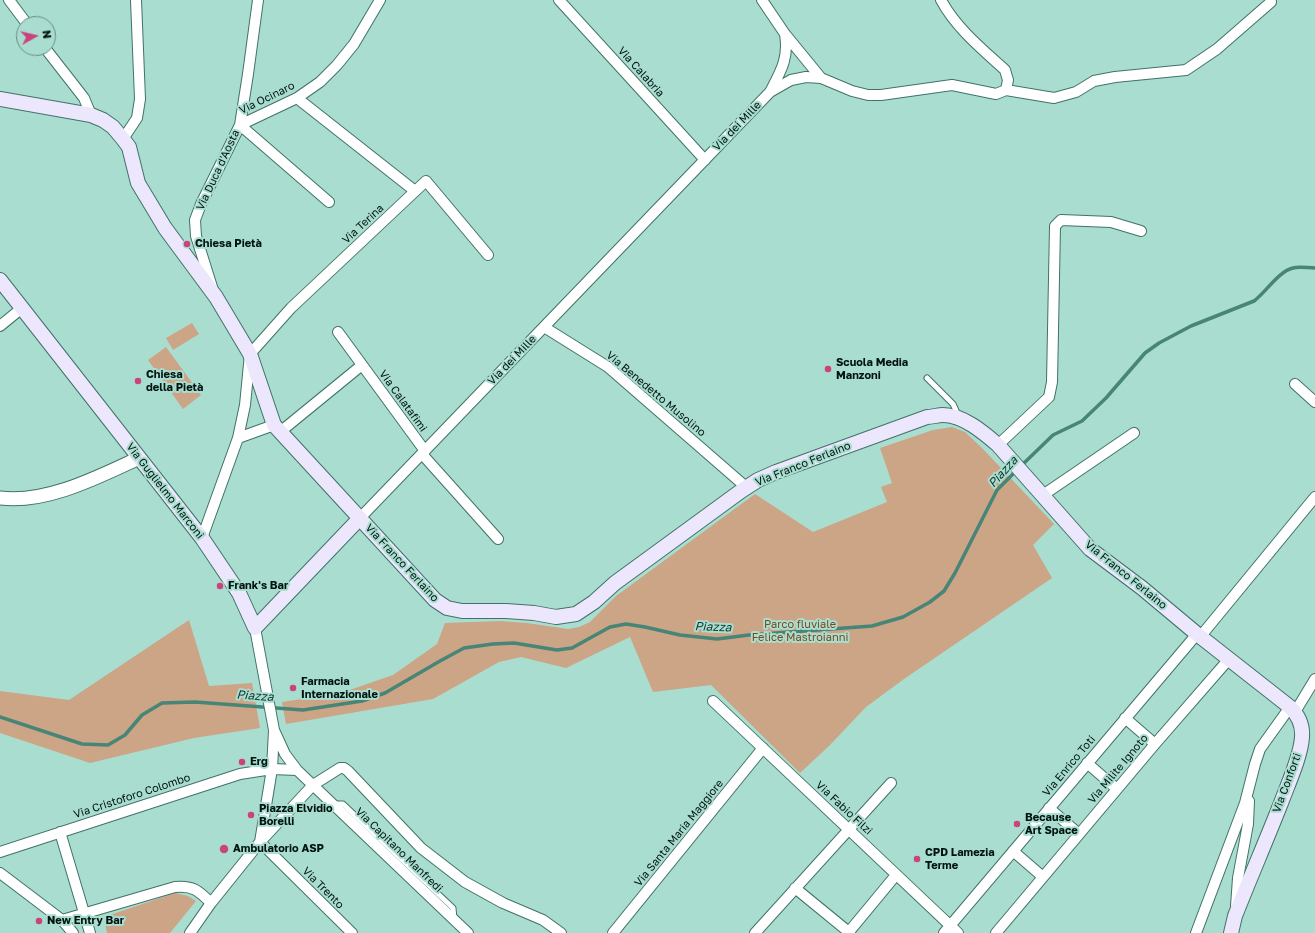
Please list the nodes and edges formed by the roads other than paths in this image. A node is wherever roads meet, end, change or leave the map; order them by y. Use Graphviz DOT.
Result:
graph roads {
  1 [pos="9,0"];
  2 [pos="136,0"];
  3 [pos="258,0"];
  4 [pos="380,0"];
  5 [pos="559,0"];
  6 [pos="762,0"];
  7 [pos="941,0"];
  8 [pos="1271,2"];
  9 [pos="21,16"];
  10 [pos="785,34"];
  11 [pos="52,56"];
  12 [pos="821,78"];
  13 [pos="1006,90"];
  14 [pos="770,92"];
  15 [pos="297,98"];
  16 [pos="0,99"];
  17 [pos="91,115"];
  18 [pos="240,124"];
  19 [pos="123,139"];
  20 [pos="705,160"];
  21 [pos="415,191"];
  22 [pos="329,202"];
  23 [pos="1141,231"];
  24 [pos="488,255"];
  25 [pos="0,280"];
  26 [pos="214,294"];
  27 [pos="22,308"];
  28 [pos="0,326"];
  29 [pos="544,327"];
  30 [pos="338,332"];
  31 [pos="250,354"];
  32 [pos="362,365"];
  33 [pos="927,378"];
  34 [pos="1295,384"];
  35 [pos="1315,402"];
  36 [pos="959,418"];
  37 [pos="277,428"];
  38 [pos="1134,433"];
  39 [pos="238,438"];
  40 [pos="998,445"];
  41 [pos="424,452"];
  42 [pos="139,458"];
  43 [pos="746,487"];
  44 [pos="1043,495"];
  45 [pos="1315,497"];
  46 [pos="0,498"];
  47 [pos="360,518"];
  48 [pos="202,538"];
  49 [pos="498,539"];
  50 [pos="255,628"];
  51 [pos="1199,635"];
  52 [pos="1229,659"];
  53 [pos="1315,679"];
  54 [pos="713,701"];
  55 [pos="1292,709"];
  56 [pos="1125,718"];
  57 [pos="274,730"];
  58 [pos="1155,744"];
  59 [pos="763,748"];
  60 [pos="1087,763"];
  61 [pos="272,769"];
  62 [pos="297,770"];
  63 [pos="890,783"];
  64 [pos="313,785"];
  65 [pos="1250,785"];
  66 [pos="1117,789"];
  67 [pos="1049,808"];
  68 [pos="849,829"];
  69 [pos="60,832"];
  70 [pos="1079,834"];
  71 [pos="260,842"];
  72 [pos="1013,851"];
  73 [pos="0,852"];
  74 [pos="0,873"];
  75 [pos="896,875"];
  76 [pos="1043,877"];
  77 [pos="795,888"];
  78 [pos="211,903"];
  79 [pos="84,914"];
  80 [pos="1235,916"];
  81 [pos="62,920"];
  82 [pos="947,929"];
  83 [pos="190,932"];
  84 [pos="757,932"];
  85 [pos="73,933"];
  86 [pos="90,933"];
  87 [pos="352,933"];
  88 [pos="468,933"];
  89 [pos="561,933"];
  90 [pos="613,933"];
  91 [pos="849,933"];
  92 [pos="958,933"];
  93 [pos="996,933"];
  94 [pos="1196,933"];
  95 [pos="1231,933"];
  1 -- 9 [label="street"];
  2 -- 19 [label="street"];
  3 -- 18 [label="street, Via Duca d'Aosta"];
  4 -- 15 [label="street, Via Ocinaro"];
  5 -- 20 [label="street, Via Calabria"];
  6 -- 10 [label="street"];
  7 -- 13 [label="street"];
  8 -- 13 [label="street"];
  10 -- 12 [label="street"];
  10 -- 14 [label="street"];
  11 -- 17 [label="street"];
  12 -- 13 [label="street"];
  12 -- 14 [label="street"];
  14 -- 20 [label="street, Via dei Mille"];
  15 -- 18 [label="street, Via Ocinaro"];
  15 -- 21 [label="street"];
  16 -- 17 [label="main road"];
  17 -- 19 [label="main road"];
  18 -- 22 [label="street"];
  18 -- 26 [label="street, Via Duca d'Aosta"];
  19 -- 26 [label="main road"];
  20 -- 29 [label="street, Via dei Mille"];
  21 -- 24 [label="street, Via Terina"];
  21 -- 31 [label="street, Via Terina"];
  23 -- 40 [label="street"];
  25 -- 27 [label="main road, Via Guglielmo Marconi"];
  26 -- 31 [label="main road, Via Duca d'Aosta"];
  27 -- 28 [label="street"];
  27 -- 42 [label="main road, Via Guglielmo Marconi"];
  29 -- 41 [label="street, Via dei Mille"];
  29 -- 43 [label="street, Via Benedetto Musolino"];
  30 -- 32 [label="street, Via Calatafimi"];
  31 -- 37 [label="main road, Via Duca d'Aosta"];
  31 -- 39 [label="street"];
  32 -- 37 [label="street"];
  32 -- 41 [label="street, Via Calatafimi"];
  33 -- 36 [label="lane"];
  34 -- 35 [label="street"];
  36 -- 40 [label="main road, Via Franco Ferlaino"];
  36 -- 43 [label="main road, Via Franco Ferlaino"];
  37 -- 39 [label="street"];
  37 -- 47 [label="main road, Via Franco Ferlaino"];
  38 -- 44 [label="street"];
  39 -- 48 [label="street"];
  40 -- 44 [label="main road, Via Franco Ferlaino"];
  41 -- 47 [label="street, Via dei Mille"];
  41 -- 49 [label="street, Via Calatafimi"];
  42 -- 46 [label="street"];
  42 -- 48 [label="main road, Via Guglielmo Marconi"];
  43 -- 47 [label="main road, Via Franco Ferlaino"];
  44 -- 51 [label="main road, Via Franco Ferlaino"];
  45 -- 51 [label="street, Via Enrico Toti"];
  47 -- 50 [label="main road, Via dei Mille"];
  48 -- 50 [label="main road, Via Guglielmo Marconi"];
  50 -- 57 [label="street, Via Guglielmo Marconi"];
  51 -- 52 [label="main road, Via Franco Ferlaino"];
  51 -- 56 [label="street, Via Enrico Toti"];
  52 -- 55 [label="main road"];
  52 -- 58 [label="street, Via Milite Ignoto"];
  53 -- 55 [label="street"];
  54 -- 59 [label="street, Via Fabio Filzi"];
  55 -- 65 [label="street"];
  55 -- 80 [label="main road, Via Conforti"];
  56 -- 58 [label="street"];
  56 -- 60 [label="street, Via Enrico Toti"];
  57 -- 61 [label="street"];
  57 -- 62 [label="street"];
  58 -- 66 [label="street, Via Milite Ignoto"];
  59 -- 68 [label="street, Via Fabio Filzi"];
  59 -- 90 [label="street, Via Santa Maria Maggiore"];
  60 -- 66 [label="street"];
  60 -- 67 [label="street, Via Enrico Toti"];
  61 -- 62 [label="street"];
  61 -- 69 [label="street, Via Cristoforo Colombo"];
  61 -- 71 [label="street"];
  62 -- 64 [label="street"];
  63 -- 68 [label="street"];
  64 -- 71 [label="street"];
  64 -- 88 [label="street, Via Capitano Manfredi"];
  64 -- 89 [label="street"];
  65 -- 80 [label="street"];
  65 -- 94 [label="street"];
  66 -- 70 [label="street, Via Milite Ignoto"];
  67 -- 70 [label="street"];
  67 -- 72 [label="street, Via Enrico Toti"];
  68 -- 75 [label="street, Via Fabio Filzi"];
  68 -- 77 [label="street"];
  69 -- 73 [label="street, Via Cristoforo Colombo"];
  69 -- 79 [label="street"];
  70 -- 76 [label="street, Via Milite Ignoto"];
  71 -- 78 [label="street"];
  71 -- 87 [label="street, Via Trento"];
  72 -- 76 [label="street"];
  72 -- 82 [label="street, Via Enrico Toti"];
  74 -- 81 [label="street"];
  75 -- 82 [label="street, Via Fabio Filzi"];
  75 -- 91 [label="street"];
  76 -- 93 [label="street, Via Milite Ignoto"];
  77 -- 84 [label="street"];
  77 -- 91 [label="street"];
  78 -- 79 [label="street"];
  78 -- 83 [label="street"];
  79 -- 81 [label="street"];
  79 -- 86 [label="street"];
  80 -- 95 [label="main road, Via Conforti"];
  81 -- 85 [label="street"];
  82 -- 92 [label="street, Via Fabio Filzi"];
}
